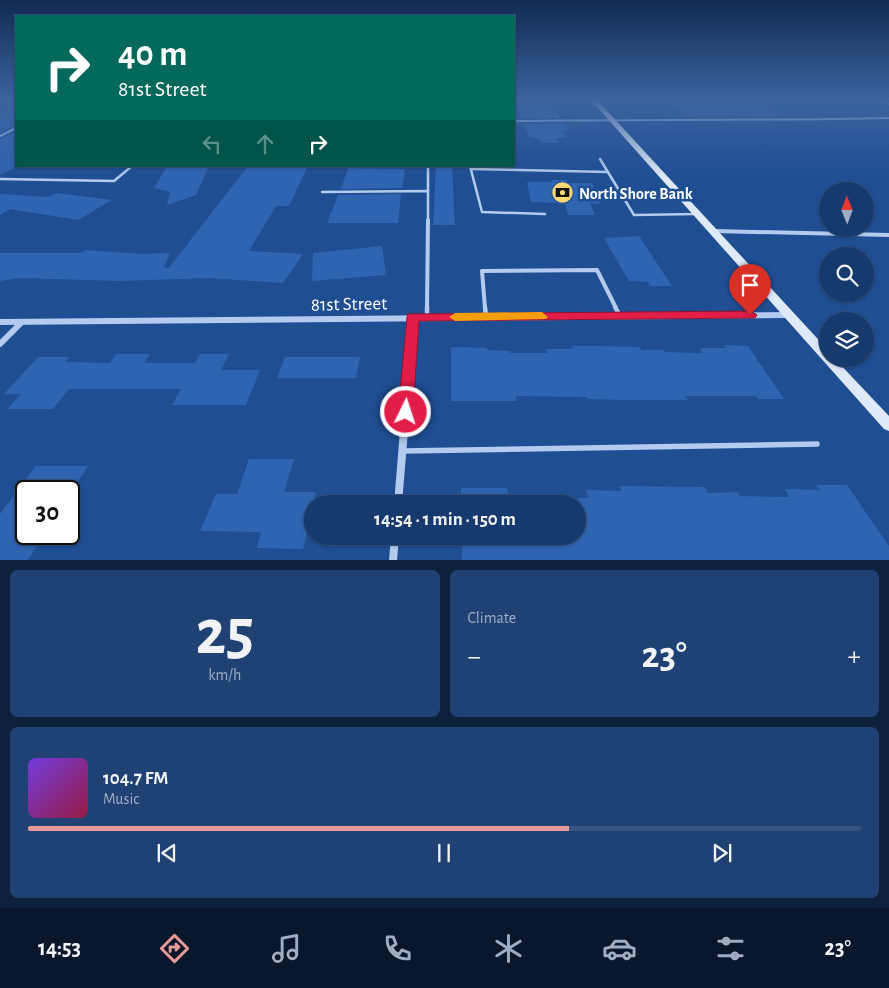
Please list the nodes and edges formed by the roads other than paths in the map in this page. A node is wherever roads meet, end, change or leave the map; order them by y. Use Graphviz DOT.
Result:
graph roads {
  1 [pos="618,125"];
  2 [pos="15,128"];
  3 [pos="0,136"];
  4 [pos="600,160"];
  5 [pos="131,167"];
  6 [pos="428,167"];
  7 [pos="470,168"];
  8 [pos="608,172"];
  9 [pos="0,179"];
  10 [pos="428,191"];
  11 [pos="322,192"];
  12 [pos="545,214"];
  13 [pos="698,214"];
  14 [pos="714,231"];
  15 [pos="889,235"];
  16 [pos="788,315"];
  17 [pos="620,316"];
  18 [pos="413,317"];
  19 [pos="427,317"];
  20 [pos="486,317"];
  21 [pos="0,322"];
  22 [pos="21,323"];
  23 [pos="0,344"];
  24 [pos="819,348"];
  25 [pos="836,367"];
  26 [pos="889,424"];
  27 [pos="817,444"];
  28 [pos="403,451"];
  29 [pos="399,495"];
  30 [pos="394,545"];
  31 [pos="393,560"];
  1 -- 13 [label="main road"];
  2 -- 3 [label="lane"];
  4 -- 8 [label="lane"];
  5 -- 9 [label="lane"];
  6 -- 10 [label="lane"];
  7 -- 8 [label="lane"];
  7 -- 12 [label="lane"];
  8 -- 13 [label="lane"];
  10 -- 11 [label="lane"];
  10 -- 19 [label="lane"];
  13 -- 14 [label="main road"];
  14 -- 15 [label="lane"];
  14 -- 16 [label="main road"];
  16 -- 17 [label="street, 81st Street"];
  16 -- 24 [label="main road"];
  17 -- 20 [label="street, 81st Street"];
  17 -- 20 [label="lane"];
  18 -- 19 [label="street, 81st Street"];
  18 -- 22 [label="street, 81st Street"];
  18 -- 28 [label="street"];
  19 -- 20 [label="street, 81st Street"];
  21 -- 22 [label="street, 81st Street"];
  22 -- 23 [label="street"];
  25 -- 26 [label="main road"];
  27 -- 28 [label="lane"];
  28 -- 29 [label="street"];
  30 -- 31 [label="street"];
}
